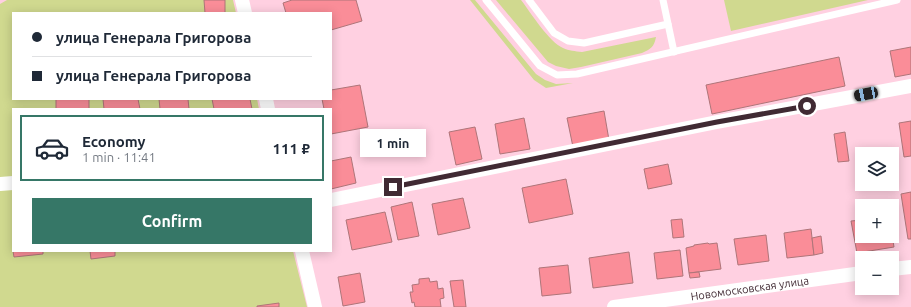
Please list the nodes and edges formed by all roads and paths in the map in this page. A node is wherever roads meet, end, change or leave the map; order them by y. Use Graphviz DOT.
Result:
graph roads {
  1 [pos="242,0"];
  2 [pos="486,0"];
  3 [pos="529,0"];
  4 [pos="663,0"];
  5 [pos="897,0"];
  6 [pos="245,12"];
  7 [pos="668,24"];
  8 [pos="674,52"];
  9 [pos="911,86"];
  10 [pos="12,183"];
  11 [pos="0,184"];
  12 [pos="332,200"];
  13 [pos="302,252"];
  14 [pos="911,267"];
  15 [pos="899,268"];
  16 [pos="855,274"];
  17 [pos="315,307"];
  18 [pos="614,307"];
  1 -- 6 [label="street"];
  2 -- 8 [label="lane"];
  3 -- 7 [label="lane"];
  4 -- 7 [label="lane"];
  5 -- 8 [label="lane"];
  7 -- 8 [label="lane"];
  9 -- 12 [label="street"];
  10 -- 11 [label="street"];
  13 -- 17 [label="street"];
  14 -- 15 [label="street"];
  16 -- 18 [label="street, Новомосковская улица"];
}
